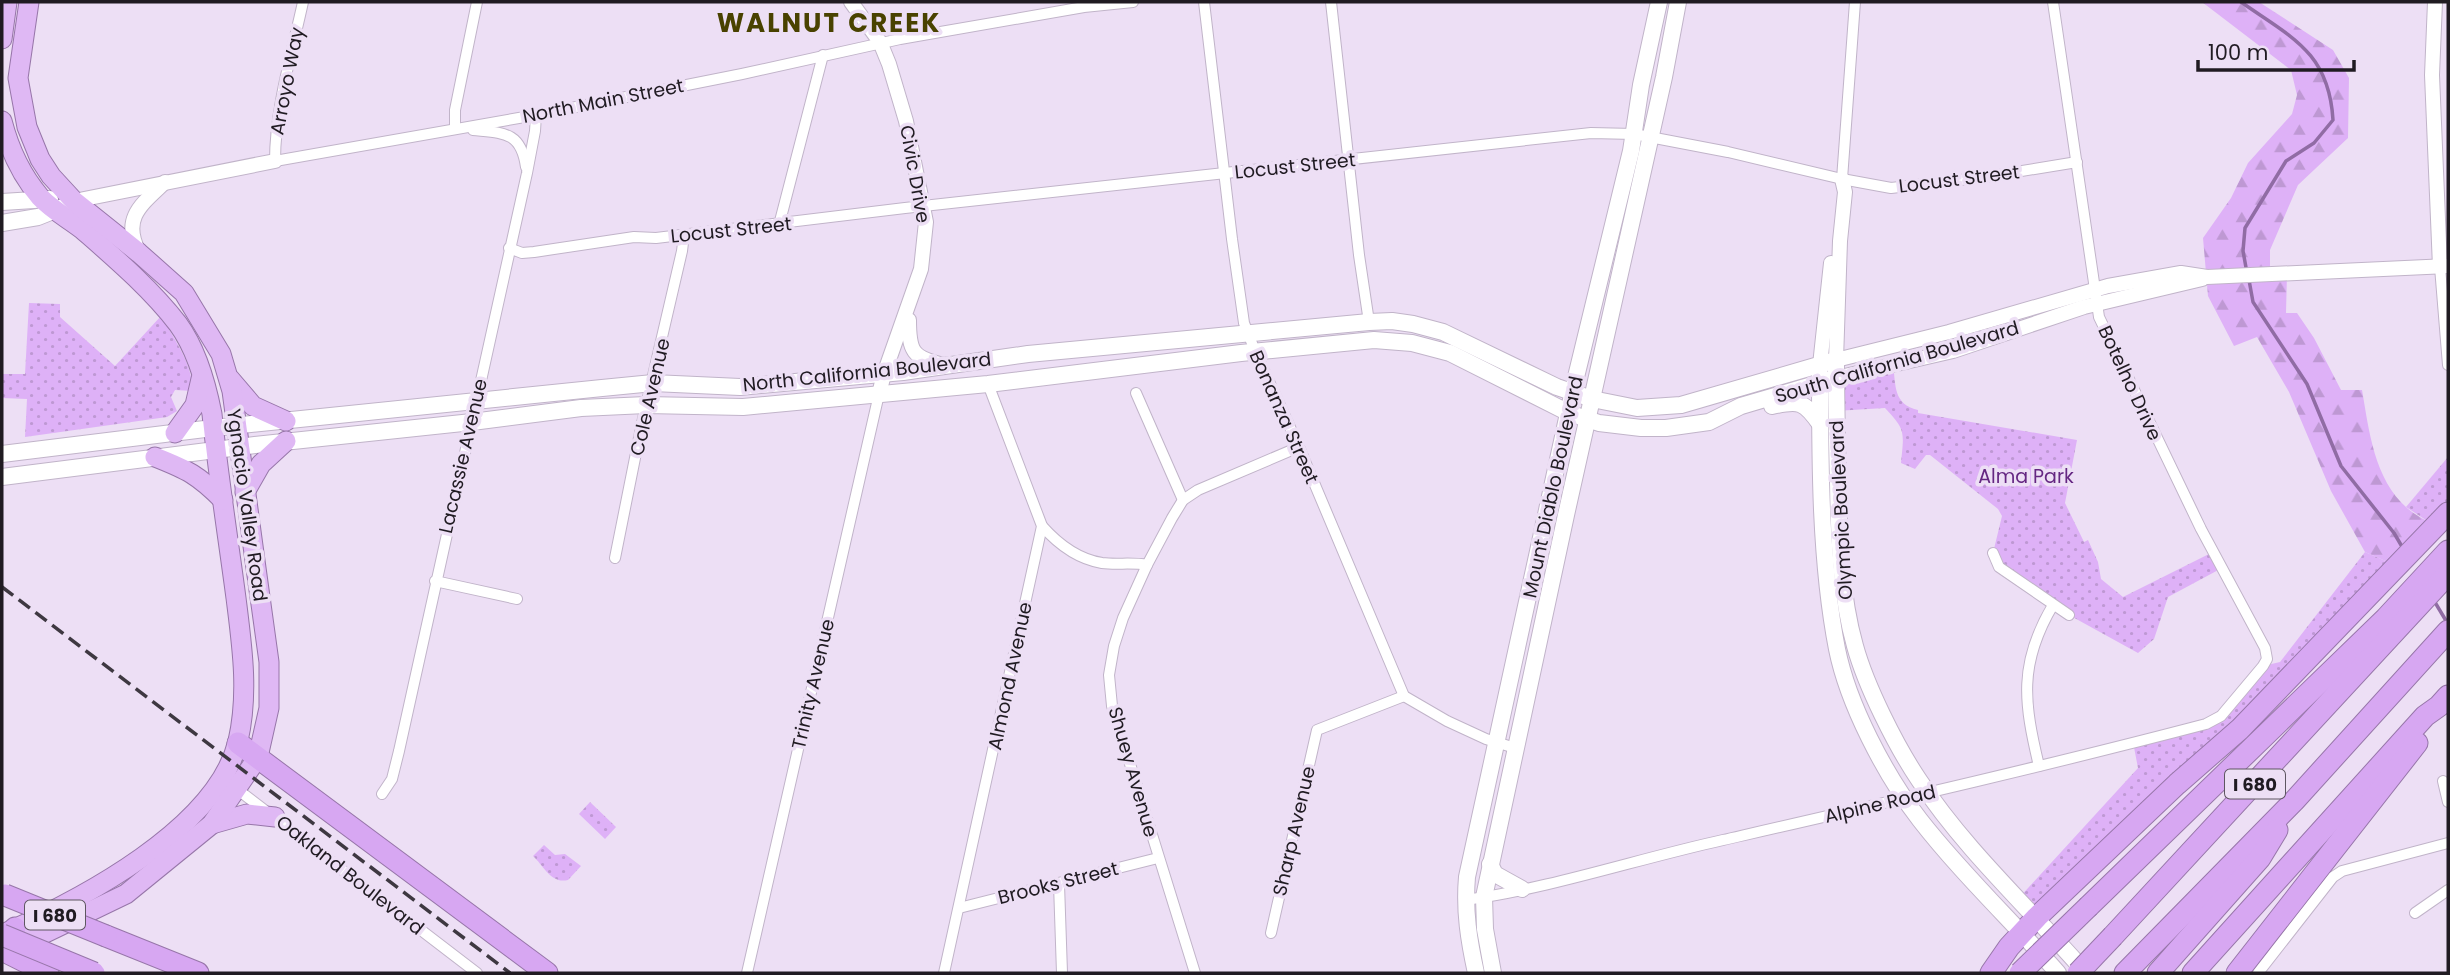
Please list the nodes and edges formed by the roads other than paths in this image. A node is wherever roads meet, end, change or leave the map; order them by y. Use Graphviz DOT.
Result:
graph roads {
  1 [pos="7,2"];
  2 [pos="29,2"];
  3 [pos="303,2"];
  4 [pos="477,2"];
  5 [pos="851,2"];
  6 [pos="1133,2"];
  7 [pos="1204,2"];
  8 [pos="1331,2"];
  9 [pos="1659,2"];
  10 [pos="1678,2"];
  11 [pos="1855,2"];
  12 [pos="2053,2"];
  13 [pos="2435,2"];
  14 [pos="1089,4"];
  15 [pos="2,38"];
  16 [pos="880,43"];
  17 [pos="823,55"];
  18 [pos="536,115"];
  19 [pos="2,121"];
  20 [pos="455,128"];
  21 [pos="1642,136"];
  22 [pos="275,161"];
  23 [pos="1349,161"];
  24 [pos="2077,162"];
  25 [pos="527,173"];
  26 [pos="1223,174"];
  27 [pos="1842,179"];
  28 [pos="166,181"];
  29 [pos="41,198"];
  30 [pos="2,202"];
  31 [pos="66,206"];
  32 [pos="925,207"];
  33 [pos="2,223"];
  34 [pos="779,225"];
  35 [pos="684,235"];
  36 [pos="509,248"];
  37 [pos="139,253"];
  38 [pos="2444,266"];
  39 [pos="2095,297"];
  40 [pos="909,306"];
  41 [pos="1369,322"];
  42 [pos="1247,334"];
  43 [pos="1255,351"];
  44 [pos="1828,363"];
  45 [pos="945,365"];
  46 [pos="2448,365"];
  47 [pos="202,374"];
  48 [pos="884,374"];
  49 [pos="228,376"];
  50 [pos="1828,381"];
  51 [pos="653,383"];
  52 [pos="988,384"];
  53 [pos="1136,393"];
  54 [pos="1573,393"];
  55 [pos="879,394"];
  56 [pos="1592,399"];
  57 [pos="477,400"];
  58 [pos="646,405"];
  59 [pos="1569,413"];
  60 [pos="1725,416"];
  61 [pos="1587,419"];
  62 [pos="472,422"];
  63 [pos="1821,425"];
  64 [pos="236,426"];
  65 [pos="214,428"];
  66 [pos="286,431"];
  67 [pos="175,433"];
  68 [pos="239,447"];
  69 [pos="1299,447"];
  70 [pos="216,450"];
  71 [pos="2,454"];
  72 [pos="155,457"];
  73 [pos="2,477"];
  74 [pos="245,492"];
  75 [pos="223,500"];
  76 [pos="1183,500"];
  77 [pos="2442,520"];
  78 [pos="1042,526"];
  79 [pos="2448,551"];
  80 [pos="1993,553"];
  81 [pos="615,558"];
  82 [pos="1147,565"];
  83 [pos="2448,574"];
  84 [pos="435,581"];
  85 [pos="517,599"];
  86 [pos="2053,605"];
  87 [pos="2069,614"];
  88 [pos="2391,625"];
  89 [pos="2448,631"];
  90 [pos="2267,659"];
  91 [pos="1404,696"];
  92 [pos="2444,701"];
  93 [pos="238,743"];
  94 [pos="1498,743"];
  95 [pos="1515,748"];
  96 [pos="258,757"];
  97 [pos="2039,766"];
  98 [pos="2443,781"];
  99 [pos="230,784"];
  100 [pos="1929,793"];
  101 [pos="382,794"];
  102 [pos="1905,799"];
  103 [pos="2294,801"];
  104 [pos="2448,802"];
  105 [pos="275,817"];
  106 [pos="212,824"];
  107 [pos="2448,843"];
  108 [pos="1158,858"];
  109 [pos="1490,864"];
  110 [pos="1059,884"];
  111 [pos="1522,890"];
  112 [pos="2448,890"];
  113 [pos="4,894"];
  114 [pos="1484,897"];
  115 [pos="1465,900"];
  116 [pos="959,908"];
  117 [pos="2415,913"];
  118 [pos="2030,925"];
  119 [pos="1271,933"];
  120 [pos="5,941"];
  121 [pos="2130,968"];
  122 [pos="48,973"];
  123 [pos="94,973"];
  124 [pos="198,973"];
  125 [pos="477,973"];
  126 [pos="547,973"];
  127 [pos="747,973"];
  128 [pos="944,973"];
  129 [pos="1062,973"];
  130 [pos="1195,973"];
  131 [pos="1476,973"];
  132 [pos="1493,973"];
  133 [pos="1991,973"];
  134 [pos="2020,973"];
  135 [pos="2058,973"];
  136 [pos="2078,973"];
  137 [pos="2086,973"];
  138 [pos="2158,973"];
  139 [pos="2193,973"];
  140 [pos="2237,973"];
  141 [pos="2258,973"];
  1 -- 15 [label="highway"];
  2 -- 31 [label="highway, Ygnacio Valley Road"];
  3 -- 22 [label="street, Arroyo Way"];
  4 -- 20 [label="street"];
  5 -- 16 [label="street, Civic Drive"];
  6 -- 14 [label="street, North Main Street"];
  7 -- 26 [label="street, Bonanza Street"];
  8 -- 23 [label="street"];
  9 -- 21 [label="main road, Mount Diablo Boulevard"];
  10 -- 21 [label="main road, Mount Diablo Boulevard"];
  11 -- 27 [label="street, Olympic Boulevard"];
  12 -- 24 [label="street, Botelho Drive"];
  13 -- 38 [label="street"];
  14 -- 16 [label="street, North Main Street"];
  16 -- 17 [label="street, North Main Street"];
  16 -- 32 [label="street, Civic Drive"];
  17 -- 18 [label="street, North Main Street"];
  17 -- 34 [label="street"];
  18 -- 20 [label="street, North Main Street"];
  18 -- 25 [label="street, Lacassie Avenue"];
  19 -- 29 [label="highway, Ygnacio Valley Road"];
  20 -- 22 [label="street, North Main Street"];
  20 -- 25 [label="street"];
  21 -- 23 [label="street, Locust Street"];
  21 -- 27 [label="street, Locust Street"];
  21 -- 54 [label="main road, Mount Diablo Boulevard"];
  21 -- 56 [label="main road, Mount Diablo Boulevard"];
  22 -- 28 [label="street, North Main Street"];
  23 -- 26 [label="street, Locust Street"];
  23 -- 41 [label="street"];
  24 -- 27 [label="street, Locust Street"];
  24 -- 39 [label="street, Botelho Drive"];
  25 -- 36 [label="street, Lacassie Avenue"];
  26 -- 32 [label="street, Locust Street"];
  26 -- 42 [label="street, Bonanza Street"];
  27 -- 44 [label="street, Olympic Boulevard"];
  28 -- 31 [label="street, North Main Street"];
  28 -- 37 [label="street"];
  29 -- 30 [label="main road"];
  29 -- 31 [label="highway, Ygnacio Valley Road"];
  31 -- 33 [label="main road, North Main Street"];
  31 -- 37 [label="highway, Ygnacio Valley Road"];
  31 -- 47 [label="highway, Ygnacio Valley Road"];
  32 -- 34 [label="street, Locust Street"];
  32 -- 40 [label="street, Civic Drive"];
  34 -- 35 [label="street, Locust Street"];
  35 -- 36 [label="street, Locust Street"];
  35 -- 51 [label="street, Cole Avenue"];
  36 -- 57 [label="street, Lacassie Avenue"];
  37 -- 49 [label="highway, Ygnacio Valley Road"];
  38 -- 39 [label="street, South California Boulevard"];
  38 -- 46 [label="street"];
  39 -- 44 [label="street, South California Boulevard"];
  39 -- 50 [label="street, South California Boulevard"];
  39 -- 90 [label="street, Botelho Drive"];
  40 -- 45 [label="street"];
  40 -- 48 [label="street, Civic Drive"];
  41 -- 42 [label="main road, North California Boulevard"];
  41 -- 54 [label="main road, North California Boulevard"];
  42 -- 43 [label="street, Bonanza Street"];
  42 -- 45 [label="main road, North California Boulevard"];
  43 -- 52 [label="main road, North California Boulevard"];
  43 -- 59 [label="main road, North California Boulevard"];
  43 -- 69 [label="street, Bonanza Street"];
  44 -- 50 [label="main road, Olympic Boulevard"];
  44 -- 56 [label="main road, South California Boulevard"];
  45 -- 48 [label="main road, North California Boulevard"];
  47 -- 65 [label="highway, Ygnacio Valley Road"];
  47 -- 67 [label="highway"];
  48 -- 51 [label="main road, North California Boulevard"];
  48 -- 55 [label="street, Civic Drive"];
  49 -- 64 [label="highway, Ygnacio Valley Road"];
  49 -- 66 [label="highway"];
  50 -- 60 [label="main road, South California Boulevard"];
  50 -- 63 [label="main road, Olympic Boulevard"];
  50 -- 100 [label="main road, Olympic Boulevard"];
  51 -- 57 [label="main road, North California Boulevard"];
  51 -- 58 [label="street, Cole Avenue"];
  52 -- 55 [label="main road, North California Boulevard"];
  52 -- 78 [label="street"];
  53 -- 76 [label="street"];
  54 -- 56 [label="main road, North California Boulevard"];
  54 -- 59 [label="main road, Mount Diablo Boulevard"];
  55 -- 58 [label="main road, North California Boulevard"];
  55 -- 127 [label="street, Trinity Avenue"];
  56 -- 61 [label="main road, Mount Diablo Boulevard"];
  57 -- 62 [label="street, Lacassie Avenue"];
  57 -- 66 [label="main road, North California Boulevard"];
  58 -- 62 [label="main road, North California Boulevard"];
  58 -- 81 [label="street, Cole Avenue"];
  59 -- 61 [label="main road, North California Boulevard"];
  59 -- 94 [label="main road, Mount Diablo Boulevard"];
  60 -- 61 [label="main road, South California Boulevard"];
  60 -- 63 [label="main road"];
  61 -- 95 [label="main road, Mount Diablo Boulevard"];
  62 -- 66 [label="main road, North California Boulevard"];
  62 -- 84 [label="street, Lacassie Avenue"];
  63 -- 102 [label="main road, Olympic Boulevard"];
  64 -- 65 [label="main road, North California Boulevard"];
  64 -- 66 [label="main road, North California Boulevard"];
  64 -- 68 [label="highway, Ygnacio Valley Road"];
  65 -- 67 [label="main road, North California Boulevard"];
  65 -- 70 [label="highway, Ygnacio Valley Road"];
  66 -- 68 [label="main road, North California Boulevard"];
  66 -- 74 [label="highway"];
  67 -- 71 [label="main road, North California Boulevard"];
  68 -- 70 [label="main road, North California Boulevard"];
  68 -- 74 [label="highway, Ygnacio Valley Road"];
  69 -- 76 [label="street"];
  69 -- 91 [label="street, Bonanza Street"];
  70 -- 72 [label="main road, North California Boulevard"];
  70 -- 75 [label="highway, Ygnacio Valley Road"];
  72 -- 73 [label="main road, North California Boulevard"];
  72 -- 75 [label="highway"];
  74 -- 96 [label="highway, Ygnacio Valley Road"];
  75 -- 93 [label="highway, Ygnacio Valley Road"];
  76 -- 82 [label="street, Shuey Avenue"];
  77 -- 118 [label="highway"];
  78 -- 82 [label="street"];
  78 -- 116 [label="street, Almond Avenue"];
  79 -- 88 [label="highway"];
  80 -- 86 [label="street"];
  82 -- 108 [label="street, Shuey Avenue"];
  83 -- 88 [label="highway, I 680"];
  84 -- 85 [label="street"];
  84 -- 101 [label="street, Lacassie Avenue"];
  86 -- 87 [label="street"];
  86 -- 97 [label="street"];
  88 -- 134 [label="highway, bridge"];
  88 -- 136 [label="highway, I 680, bridge"];
  89 -- 103 [label="highway, I 680"];
  90 -- 97 [label="street, Alpine Road"];
  91 -- 94 [label="street"];
  91 -- 119 [label="street, Sharp Avenue"];
  92 -- 139 [label="highway"];
  92 -- 140 [label="highway"];
  93 -- 96 [label="highway"];
  93 -- 99 [label="highway, Ygnacio Valley Road"];
  94 -- 95 [label="street"];
  94 -- 115 [label="main road, Mount Diablo Boulevard"];
  95 -- 109 [label="main road, Mount Diablo Boulevard"];
  96 -- 99 [label="highway, Ygnacio Valley Road"];
  96 -- 126 [label="highway"];
  97 -- 100 [label="street, Alpine Road"];
  98 -- 104 [label="street"];
  99 -- 105 [label="street, Oakland Boulevard"];
  99 -- 106 [label="highway, Ygnacio Valley Road"];
  99 -- 120 [label="highway, Ygnacio Valley Road"];
  100 -- 102 [label="street, Alpine Road"];
  100 -- 118 [label="main road, Olympic Boulevard"];
  102 -- 111 [label="street, Alpine Road"];
  102 -- 118 [label="main road, Olympic Boulevard"];
  103 -- 121 [label="highway, I 680"];
  103 -- 138 [label="highway"];
  105 -- 106 [label="highway"];
  105 -- 125 [label="street, Oakland Boulevard"];
  106 -- 120 [label="highway, Ygnacio Valley Road"];
  107 -- 141 [label="street"];
  108 -- 110 [label="street, Brooks Street"];
  108 -- 130 [label="street, Shuey Avenue"];
  109 -- 111 [label="main road"];
  109 -- 114 [label="main road, Mount Diablo Boulevard"];
  110 -- 116 [label="street, Brooks Street"];
  110 -- 129 [label="street"];
  111 -- 114 [label="street, Alpine Road"];
  112 -- 117 [label="street"];
  113 -- 124 [label="highway, I 680, bridge"];
  114 -- 115 [label="street, Alpine Road"];
  114 -- 132 [label="main road, Mount Diablo Boulevard"];
  115 -- 131 [label="main road, Mount Diablo Boulevard"];
  116 -- 128 [label="street, Almond Avenue"];
  118 -- 133 [label="highway"];
  118 -- 135 [label="main road, Olympic Boulevard"];
  118 -- 137 [label="main road, Olympic Boulevard"];
  120 -- 122 [label="highway"];
  120 -- 123 [label="highway, I 680, bridge"];
}
